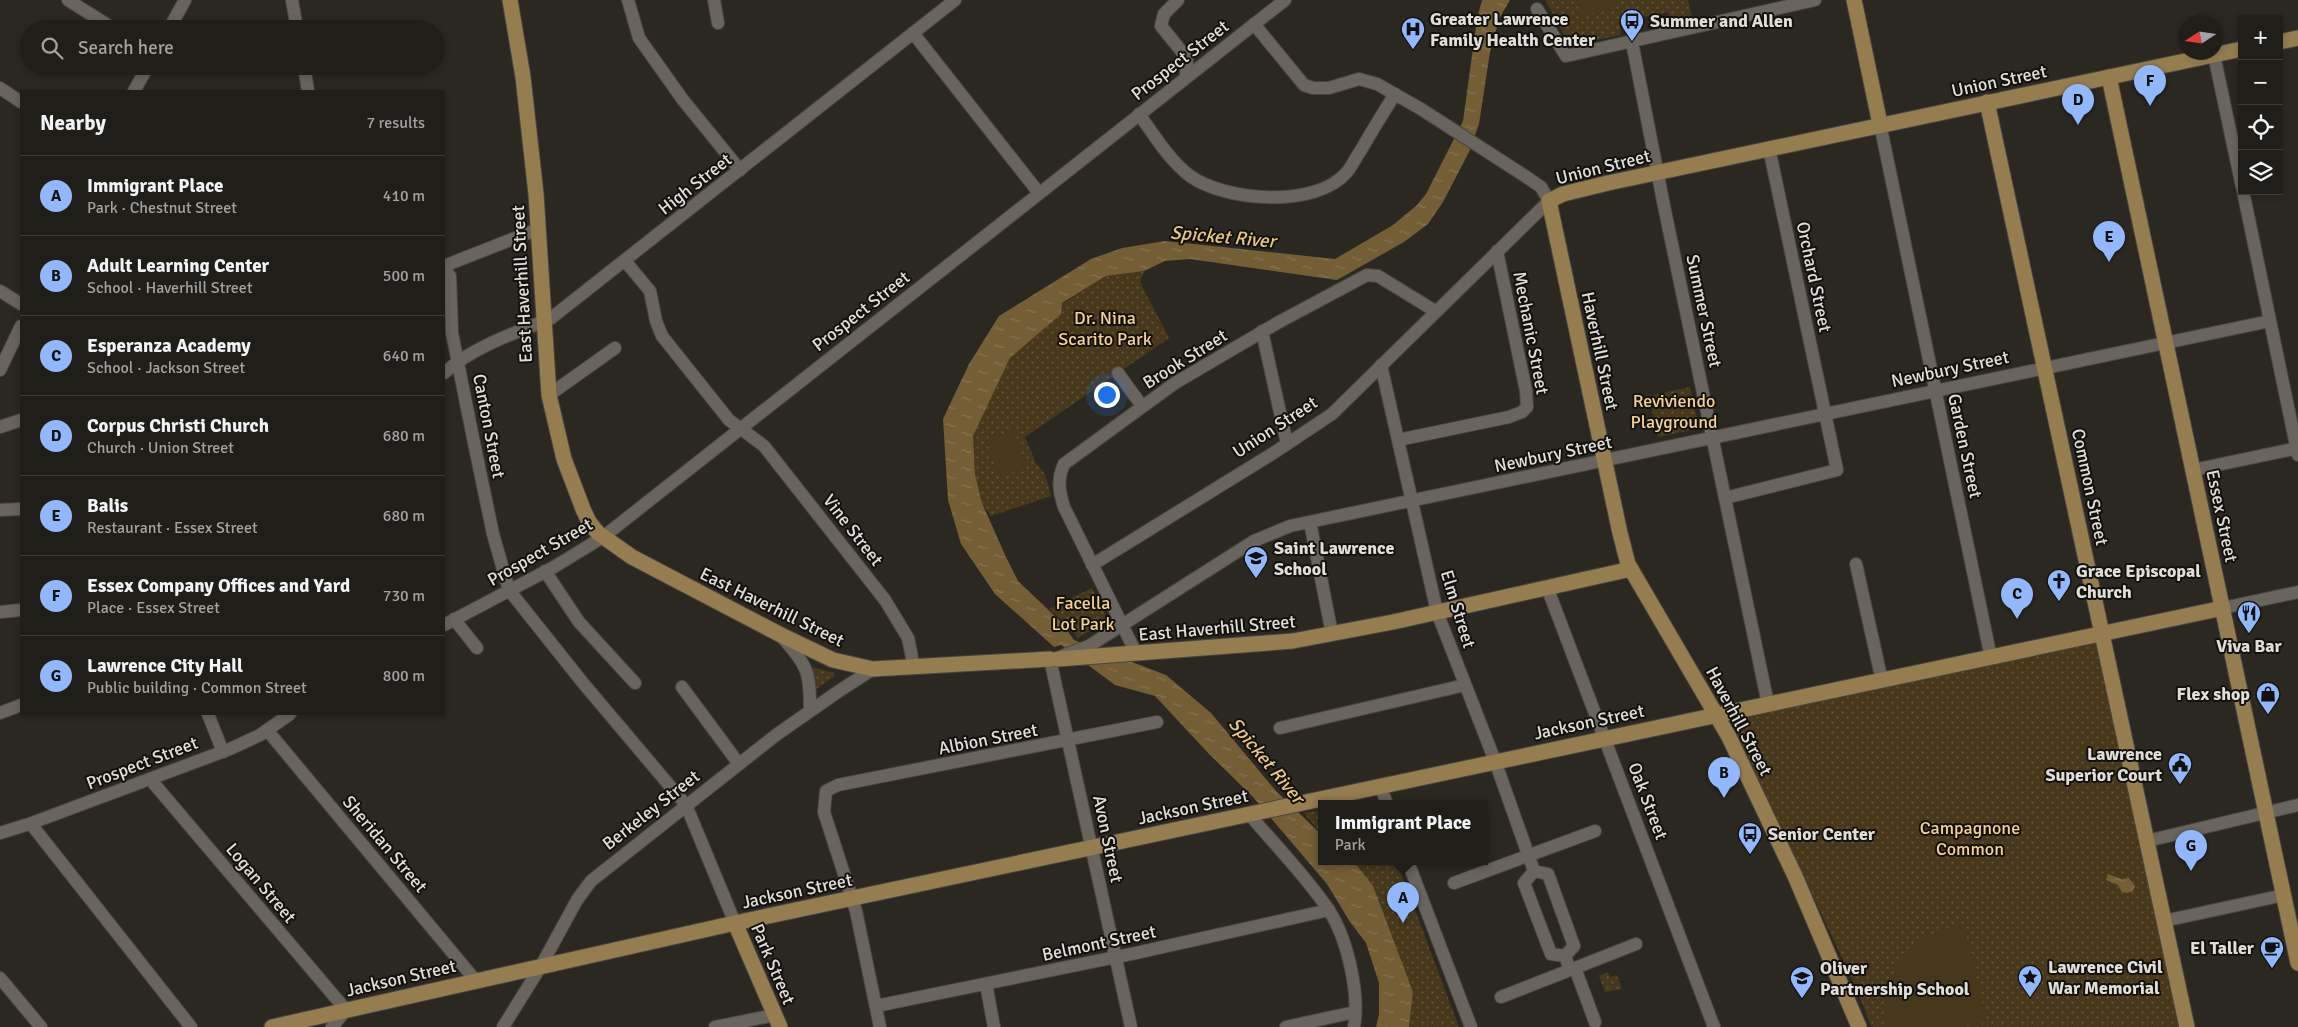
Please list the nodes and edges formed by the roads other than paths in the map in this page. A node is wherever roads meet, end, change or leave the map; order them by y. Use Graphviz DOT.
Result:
graph roads {
  1 [pos="68,0"];
  2 [pos="185,0"];
  3 [pos="292,0"];
  4 [pos="510,0"];
  5 [pos="628,0"];
  6 [pos="714,0"];
  7 [pos="955,0"];
  8 [pos="1178,0"];
  9 [pos="1285,0"];
  10 [pos="1815,0"];
  11 [pos="1854,0"];
  12 [pos="1537,9"];
  13 [pos="100,20"];
  14 [pos="174,20"];
  15 [pos="295,20"];
  16 [pos="718,23"];
  17 [pos="1254,24"];
  18 [pos="913,33"];
  19 [pos="2298,38"];
  20 [pos="2283,41"];
  21 [pos="1632,42"];
  22 [pos="2238,50"];
  23 [pos="2223,53"];
  24 [pos="2190,60"];
  25 [pos="2215,60"];
  26 [pos="143,75"];
  27 [pos="305,75"];
  28 [pos="1186,77"];
  29 [pos="2109,77"];
  30 [pos="135,90"];
  31 [pos="308,90"];
  32 [pos="2,92"];
  33 [pos="1395,94"];
  34 [pos="20,101"];
  35 [pos="1987,102"];
  36 [pos="1139,114"];
  37 [pos="1880,124"];
  38 [pos="1768,148"];
  39 [pos="2238,168"];
  40 [pos="740,170"];
  41 [pos="1657,172"];
  42 [pos="1039,193"];
  43 [pos="2244,195"];
  44 [pos="1549,201"];
  45 [pos="538,230"];
  46 [pos="1497,251"];
  47 [pos="625,261"];
  48 [pos="445,267"];
  49 [pos="445,268"];
  50 [pos="0,291"];
  51 [pos="20,303"];
  52 [pos="1435,311"];
  53 [pos="2270,321"];
  54 [pos="543,322"];
  55 [pos="20,328"];
  56 [pos="1262,331"];
  57 [pos="2166,342"];
  58 [pos="615,348"];
  59 [pos="458,362"];
  60 [pos="1381,365"];
  61 [pos="2045,367"];
  62 [pos="0,370"];
  63 [pos="445,372"];
  64 [pos="1118,373"];
  65 [pos="1936,390"];
  66 [pos="549,395"];
  67 [pos="1142,406"];
  68 [pos="1825,413"];
  69 [pos="20,420"];
  70 [pos="0,427"];
  71 [pos="743,428"];
  72 [pos="1712,437"];
  73 [pos="1398,440"];
  74 [pos="1287,444"];
  75 [pos="2298,451"];
  76 [pos="1604,460"];
  77 [pos="2193,470"];
  78 [pos="1725,498"];
  79 [pos="1412,501"];
  80 [pos="20,509"];
  81 [pos="0,510"];
  82 [pos="1310,522"];
  83 [pos="603,537"];
  84 [pos="1856,564"];
  85 [pos="1092,565"];
  86 [pos="1631,569"];
  87 [pos="545,571"];
  88 [pos="1547,588"];
  89 [pos="509,590"];
  90 [pos="2298,592"];
  91 [pos="2223,608"];
  92 [pos="20,610"];
  93 [pos="0,612"];
  94 [pos="1437,612"];
  95 [pos="449,622"];
  96 [pos="1118,627"];
  97 [pos="1332,634"];
  98 [pos="2102,634"];
  99 [pos="781,635"];
  100 [pos="477,648"];
  101 [pos="1131,654"];
  102 [pos="1056,658"];
  103 [pos="1991,658"];
  104 [pos="914,667"];
  105 [pos="873,669"];
  106 [pos="1882,680"];
  107 [pos="635,683"];
  108 [pos="1465,686"];
  109 [pos="682,687"];
  110 [pos="1768,704"];
  111 [pos="20,705"];
  112 [pos="810,710"];
  113 [pos="0,713"];
  114 [pos="208,715"];
  115 [pos="289,715"];
  116 [pos="1716,715"];
  117 [pos="1158,722"];
  118 [pos="1280,728"];
  119 [pos="267,730"];
  120 [pos="1605,737"];
  121 [pos="1068,740"];
  122 [pos="223,752"];
  123 [pos="1495,761"];
  124 [pos="739,764"];
  125 [pos="150,779"];
  126 [pos="1380,785"];
  127 [pos="1386,800"];
  128 [pos="686,805"];
  129 [pos="2298,805"];
  130 [pos="2266,812"];
  131 [pos="1252,813"];
  132 [pos="31,824"];
  133 [pos="1596,831"];
  134 [pos="0,833"];
  135 [pos="2147,841"];
  136 [pos="1092,847"];
  137 [pos="1528,855"];
  138 [pos="1409,865"];
  139 [pos="1534,871"];
  140 [pos="1454,883"];
  141 [pos="2284,895"];
  142 [pos="852,899"];
  143 [pos="1329,910"];
  144 [pos="2164,921"];
  145 [pos="735,923"];
  146 [pos="1636,944"];
  147 [pos="1565,956"];
  148 [pos="1116,957"];
  149 [pos="2298,963"];
  150 [pos="541,966"];
  151 [pos="1572,969"];
  152 [pos="1,980"];
  153 [pos="476,981"];
  154 [pos="986,984"];
  155 [pos="1500,997"];
  156 [pos="876,1006"];
  157 [pos="346,1010"];
  158 [pos="1355,1012"];
  159 [pos="777,1021"];
  160 [pos="1595,1022"];
  161 [pos="1710,1026"];
  162 [pos="41,1027"];
  163 [pos="191,1027"];
  164 [pos="272,1027"];
  165 [pos="332,1027"];
  166 [pos="503,1027"];
  167 [pos="714,1027"];
  168 [pos="880,1027"];
  169 [pos="994,1027"];
  170 [pos="1131,1027"];
  171 [pos="1286,1027"];
  172 [pos="1354,1027"];
  173 [pos="1470,1027"];
  174 [pos="1858,1027"];
  175 [pos="2188,1027"];
  1 -- 13 [label="street"];
  2 -- 14 [label="street"];
  3 -- 15 [label="street"];
  4 -- 45 [label="main road, East Haverhill Street"];
  5 -- 40 [label="street"];
  6 -- 16 [label="street"];
  7 -- 18 [label="street, High Street"];
  8 -- 28 [label="street"];
  9 -- 17 [label="street, Prospect Street"];
  10 -- 21 [label="street"];
  11 -- 37 [label="main road"];
  12 -- 21 [label="street"];
  17 -- 28 [label="street, Prospect Street"];
  17 -- 33 [label="street, Haverhill Street"];
  18 -- 40 [label="street, High Street"];
  18 -- 42 [label="street"];
  19 -- 20 [label="main road"];
  21 -- 41 [label="street, Summer Street"];
  22 -- 23 [label="main road, Union Street"];
  24 -- 29 [label="main road, Union Street"];
  25 -- 39 [label="street"];
  26 -- 30 [label="street"];
  27 -- 31 [label="street"];
  28 -- 36 [label="street, Prospect Street"];
  29 -- 35 [label="main road, Union Street"];
  29 -- 57 [label="main road, Essex Street"];
  32 -- 34 [label="street"];
  33 -- 36 [label="street"];
  33 -- 44 [label="street, Haverhill Street"];
  35 -- 37 [label="main road, Union Street"];
  35 -- 61 [label="main road, Common Street"];
  36 -- 42 [label="street, Prospect Street"];
  37 -- 38 [label="main road, Union Street"];
  37 -- 65 [label="street, Garden Street"];
  38 -- 41 [label="main road, Union Street"];
  38 -- 68 [label="street, Orchard Street"];
  40 -- 47 [label="street, High Street"];
  41 -- 44 [label="main road, Union Street"];
  41 -- 72 [label="street, Summer Street"];
  42 -- 71 [label="street, Prospect Street"];
  43 -- 53 [label="street"];
  44 -- 46 [label="street, Union Street"];
  44 -- 76 [label="main road, Haverhill Street"];
  45 -- 48 [label="street"];
  45 -- 54 [label="main road, East Haverhill Street"];
  46 -- 52 [label="street, Union Street"];
  46 -- 73 [label="street, Mechanic Street"];
  47 -- 54 [label="street, High Street"];
  47 -- 71 [label="street, Vine Street"];
  49 -- 59 [label="street, Canton Street"];
  50 -- 51 [label="street"];
  52 -- 56 [label="street, Brook Street"];
  52 -- 60 [label="street, Union Street"];
  53 -- 57 [label="street, Newbury Street"];
  53 -- 75 [label="street"];
  54 -- 59 [label="street, High Street"];
  54 -- 66 [label="main road, East Haverhill Street"];
  55 -- 62 [label="street"];
  56 -- 67 [label="street, Brook Street"];
  56 -- 74 [label="street"];
  57 -- 61 [label="street, Newbury Street"];
  57 -- 77 [label="main road, Essex Street"];
  58 -- 66 [label="street"];
  59 -- 63 [label="street, High Street"];
  59 -- 89 [label="street, Canton Street"];
  60 -- 73 [label="street, Elm Street"];
  60 -- 74 [label="street, Union Street"];
  61 -- 65 [label="street, Newbury Street"];
  61 -- 98 [label="main road, Common Street"];
  64 -- 67 [label="street"];
  65 -- 68 [label="street, Newbury Street"];
  65 -- 103 [label="street, Garden Street"];
  66 -- 83 [label="main road, East Haverhill Street"];
  67 -- 85 [label="street, Brook Street"];
  68 -- 72 [label="street, Newbury Street"];
  68 -- 78 [label="street, Orchard Street"];
  69 -- 70 [label="street"];
  71 -- 83 [label="street, Prospect Street"];
  71 -- 104 [label="street, Vine Street"];
  72 -- 76 [label="street, Newbury Street"];
  72 -- 78 [label="street, Summer Street"];
  73 -- 79 [label="street, Elm Street"];
  74 -- 85 [label="street, Union Street"];
  75 -- 77 [label="street"];
  76 -- 79 [label="street, Newbury Street"];
  76 -- 86 [label="main road, Haverhill Street"];
  77 -- 91 [label="main road, Essex Street"];
  78 -- 110 [label="street, Summer Street"];
  79 -- 82 [label="street, Newbury Street"];
  79 -- 94 [label="street, Elm Street"];
  80 -- 81 [label="street"];
  82 -- 96 [label="street, Newbury Street"];
  82 -- 97 [label="street"];
  83 -- 87 [label="street, Prospect Street"];
  83 -- 99 [label="main road, East Haverhill Street"];
  84 -- 106 [label="street"];
  85 -- 96 [label="street, Brook Street"];
  86 -- 88 [label="main road, East Haverhill Street"];
  86 -- 116 [label="main road, Haverhill Street"];
  87 -- 89 [label="street, Prospect Street"];
  87 -- 107 [label="street"];
  88 -- 94 [label="main road, East Haverhill Street"];
  88 -- 120 [label="street, Oak Street"];
  89 -- 95 [label="street, Prospect Street"];
  89 -- 128 [label="street, Park Street"];
  90 -- 91 [label="street, Jackson Street"];
  91 -- 98 [label="main road, Jackson Street"];
  91 -- 130 [label="main road, Essex Street"];
  92 -- 93 [label="street"];
  94 -- 97 [label="main road, East Haverhill Street"];
  94 -- 108 [label="street, Elm Street"];
  95 -- 100 [label="street"];
  96 -- 101 [label="street, Brook Street"];
  96 -- 102 [label="street, Newbury Street"];
  97 -- 101 [label="main road, East Haverhill Street"];
  98 -- 103 [label="main road, Jackson Street"];
  98 -- 135 [label="main road, Common Street"];
  99 -- 105 [label="main road, East Haverhill Street"];
  99 -- 112 [label="street"];
  101 -- 102 [label="main road, East Haverhill Street"];
  102 -- 104 [label="main road, East Haverhill Street"];
  102 -- 121 [label="street, Avon Street"];
  103 -- 106 [label="main road, Jackson Street"];
  104 -- 105 [label="main road, East Haverhill Street"];
  105 -- 112 [label="street, Berkeley Street"];
  106 -- 110 [label="main road, Jackson Street"];
  108 -- 118 [label="street"];
  108 -- 123 [label="street, Elm Street"];
  109 -- 124 [label="street"];
  110 -- 116 [label="main road, Jackson Street"];
  111 -- 113 [label="street"];
  112 -- 124 [label="street, Berkeley Street"];
  114 -- 122 [label="street"];
  115 -- 119 [label="street, Prospect Street"];
  116 -- 120 [label="main road, Jackson Street"];
  116 -- 174 [label="main road, Haverhill Street"];
  117 -- 121 [label="street, Albion Street"];
  119 -- 122 [label="street, Prospect Street"];
  119 -- 153 [label="street, Sheridan Street"];
  120 -- 123 [label="main road, Jackson Street"];
  120 -- 161 [label="street, Oak Street"];
  121 -- 136 [label="street, Avon Street"];
  121 -- 142 [label="street, Albion Street"];
  122 -- 125 [label="street, Prospect Street"];
  123 -- 126 [label="main road, Jackson Street"];
  123 -- 137 [label="street, Elm Street"];
  124 -- 128 [label="street, Berkeley Street"];
  125 -- 132 [label="street, Prospect Street"];
  125 -- 157 [label="street, Logan Street"];
  126 -- 127 [label="street"];
  126 -- 131 [label="main road, Jackson Street"];
  128 -- 145 [label="street, Park Street"];
  128 -- 150 [label="street, Berkeley Street"];
  129 -- 130 [label="street"];
  130 -- 135 [label="street"];
  130 -- 141 [label="main road, Essex Street"];
  131 -- 136 [label="main road, Jackson Street"];
  131 -- 143 [label="street"];
  132 -- 134 [label="street, Prospect Street"];
  132 -- 163 [label="street"];
  133 -- 137 [label="street"];
  135 -- 144 [label="main road, Common Street"];
  136 -- 142 [label="main road, Jackson Street"];
  136 -- 148 [label="street, Avon Street"];
  137 -- 139 [label="street, Elm Street"];
  137 -- 140 [label="street"];
  138 -- 173 [label="street"];
  139 -- 147 [label="street"];
  139 -- 147 [label="street"];
  141 -- 144 [label="street"];
  141 -- 149 [label="main road, Essex Street"];
  142 -- 145 [label="main road, Jackson Street"];
  142 -- 156 [label="street"];
  143 -- 148 [label="street, Belmont Street"];
  143 -- 158 [label="street"];
  144 -- 175 [label="main road, Common Street"];
  145 -- 150 [label="main road, Jackson Street"];
  145 -- 159 [label="main road, Park Street"];
  146 -- 151 [label="street"];
  147 -- 151 [label="street"];
  148 -- 154 [label="street, Belmont Street"];
  148 -- 170 [label="street, Avon Street"];
  150 -- 153 [label="main road, Jackson Street"];
  150 -- 166 [label="street, Berkeley Street"];
  151 -- 155 [label="street"];
  151 -- 160 [label="street"];
  152 -- 162 [label="street"];
  153 -- 157 [label="main road, Jackson Street"];
  154 -- 156 [label="street, Belmont Street"];
  154 -- 169 [label="street"];
  156 -- 168 [label="street"];
  157 -- 164 [label="main road, Jackson Street"];
  157 -- 165 [label="street"];
  158 -- 171 [label="street"];
  158 -- 172 [label="street"];
  159 -- 167 [label="street"];
}
